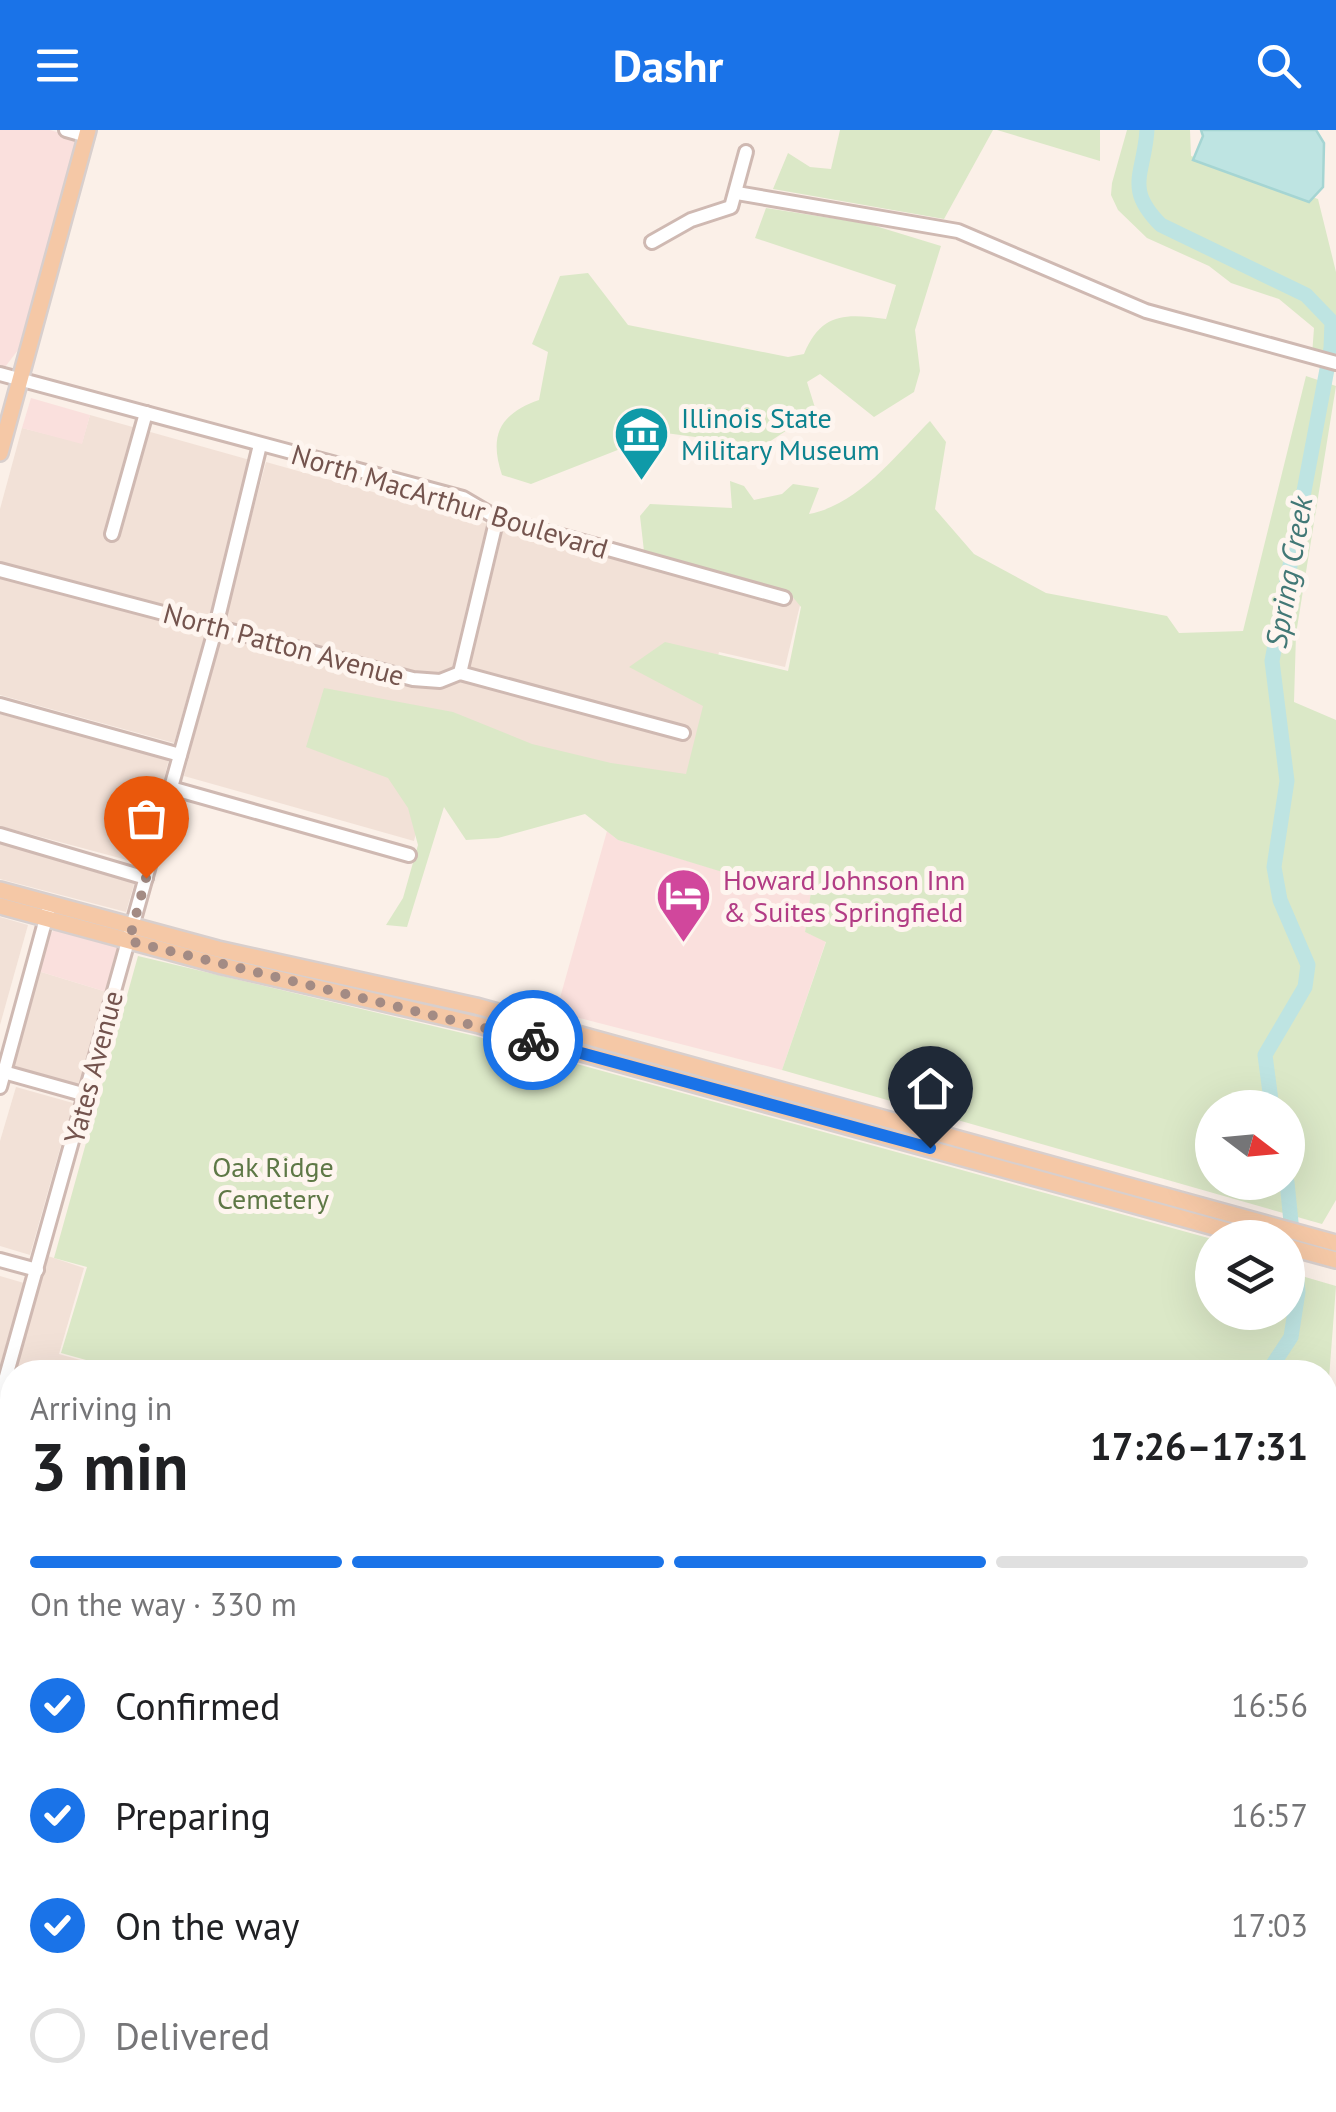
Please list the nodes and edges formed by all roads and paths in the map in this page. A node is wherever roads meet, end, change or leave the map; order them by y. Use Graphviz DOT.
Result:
graph roads {
  1 [pos="66,130"];
  2 [pos="88,133"];
  3 [pos="746,152"];
  4 [pos="736,193"];
  5 [pos="652,242"];
  6 [pos="1336,363"];
  7 [pos="0,374"];
  8 [pos="20,380"];
  9 [pos="146,413"];
  10 [pos="260,445"];
  11 [pos="0,452"];
  12 [pos="498,518"];
  13 [pos="112,534"];
  14 [pos="0,570"];
  15 [pos="784,598"];
  16 [pos="216,626"];
  17 [pos="460,673"];
  18 [pos="0,705"];
  19 [pos="683,733"];
  20 [pos="180,755"];
  21 [pos="171,788"];
  22 [pos="0,835"];
  23 [pos="408,855"];
  24 [pos="146,878"];
  25 [pos="0,890"];
  26 [pos="0,906"];
  27 [pos="48,911"];
  28 [pos="131,934"];
  29 [pos="2,1071"];
  30 [pos="0,1087"];
  31 [pos="86,1095"];
  32 [pos="1195,1222"];
  33 [pos="1336,1242"];
  34 [pos="1305,1252"];
  35 [pos="0,1260"];
  36 [pos="1336,1260"];
  37 [pos="37,1270"];
  38 [pos="11,1360"];
  1 -- 2 [label="street"];
  2 -- 8 [label="main road"];
  3 -- 4 [label="street"];
  4 -- 5 [label="street"];
  4 -- 6 [label="street"];
  7 -- 8 [label="street, North MacArthur Boulevard"];
  8 -- 9 [label="street, North MacArthur Boulevard"];
  8 -- 11 [label="main road"];
  9 -- 10 [label="street, North MacArthur Boulevard"];
  9 -- 13 [label="street"];
  10 -- 12 [label="street, North MacArthur Boulevard"];
  10 -- 16 [label="street, Yates Avenue"];
  12 -- 15 [label="street, North MacArthur Boulevard"];
  12 -- 17 [label="street"];
  14 -- 16 [label="street, North Patton Avenue"];
  16 -- 17 [label="street, North Patton Avenue"];
  16 -- 20 [label="street, Yates Avenue"];
  17 -- 19 [label="street, North Patton Avenue"];
  18 -- 20 [label="street"];
  20 -- 21 [label="street, Yates Avenue"];
  21 -- 23 [label="street"];
  21 -- 24 [label="street, Yates Avenue"];
  22 -- 24 [label="street"];
  24 -- 28 [label="street, Yates Avenue"];
  25 -- 27 [label="main road"];
  26 -- 27 [label="main road"];
  27 -- 28 [label="main road"];
  27 -- 29 [label="street"];
  28 -- 31 [label="street, Yates Avenue"];
  28 -- 32 [label="main road"];
  28 -- 33 [label="main road"];
  29 -- 30 [label="street"];
  29 -- 31 [label="street"];
  31 -- 37 [label="street, Yates Avenue"];
  34 -- 36 [label="main road"];
  35 -- 37 [label="street"];
  37 -- 38 [label="street, Yates Avenue"];
}
